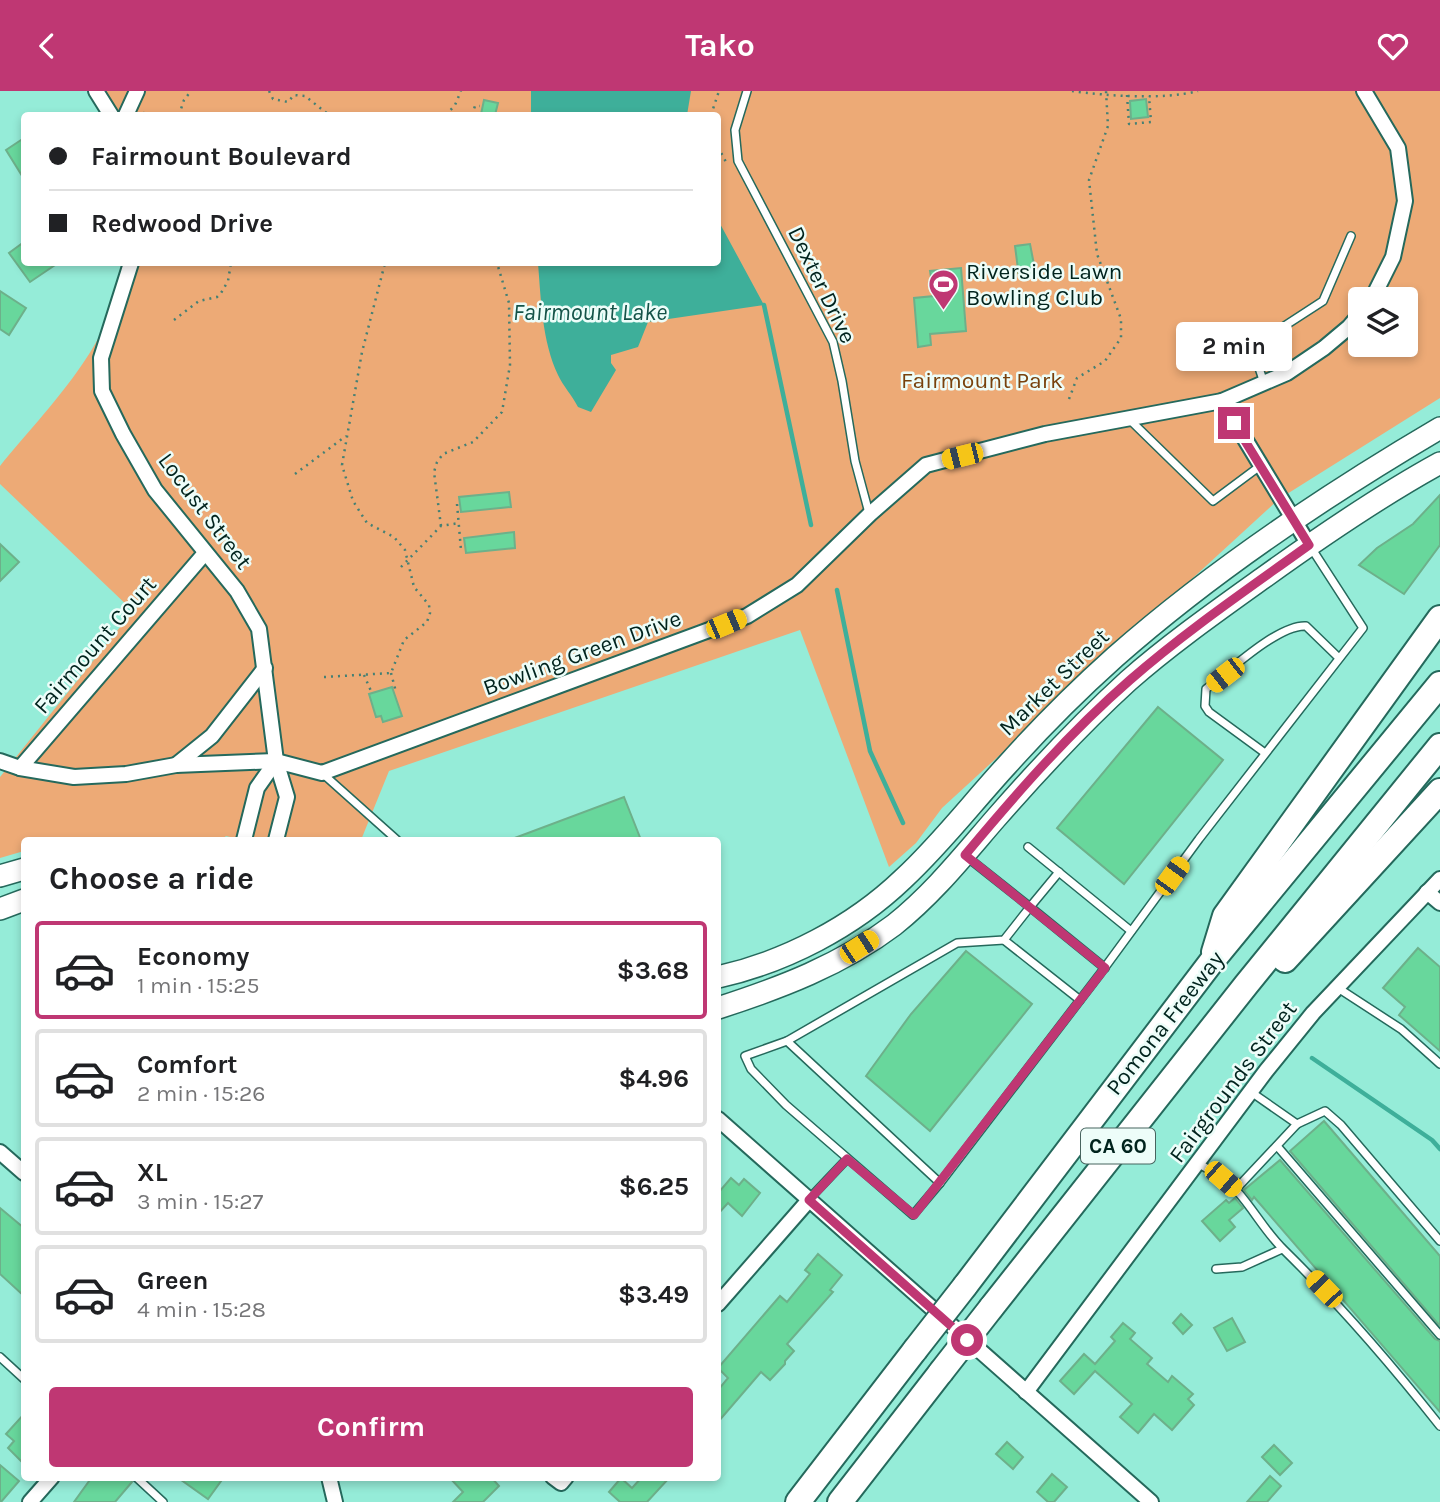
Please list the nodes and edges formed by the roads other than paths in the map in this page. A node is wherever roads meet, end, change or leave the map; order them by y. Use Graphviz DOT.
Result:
graph roads {
  1 [pos="96,91"];
  2 [pos="137,91"];
  3 [pos="747,91"];
  4 [pos="1364,91"];
  5 [pos="109,112"];
  6 [pos="133,112"];
  7 [pos="1351,236"];
  8 [pos="130,266"];
  9 [pos="1378,287"];
  10 [pos="1348,328"];
  11 [pos="1264,383"];
  12 [pos="1222,401"];
  13 [pos="1128,418"];
  14 [pos="1440,428"];
  15 [pos="1440,463"];
  16 [pos="1260,466"];
  17 [pos="870,514"];
  18 [pos="1293,521"];
  19 [pos="1309,545"];
  20 [pos="205,553"];
  21 [pos="1440,618"];
  22 [pos="1339,658"];
  23 [pos="265,668"];
  24 [pos="1440,684"];
  25 [pos="1440,745"];
  26 [pos="1265,753"];
  27 [pos="0,761"];
  28 [pos="276,761"];
  29 [pos="176,765"];
  30 [pos="20,768"];
  31 [pos="322,773"];
  32 [pos="1440,791"];
  33 [pos="245,837"];
  34 [pos="277,837"];
  35 [pos="394,837"];
  36 [pos="1028,847"];
  37 [pos="965,855"];
  38 [pos="21,870"];
  39 [pos="1059,872"];
  40 [pos="0,876"];
  41 [pos="1440,879"];
  42 [pos="1427,893"];
  43 [pos="21,901"];
  44 [pos="1440,903"];
  45 [pos="1030,907"];
  46 [pos="0,909"];
  47 [pos="1131,932"];
  48 [pos="1004,940"];
  49 [pos="1212,961"];
  50 [pos="1105,968"];
  51 [pos="721,976"];
  52 [pos="1245,985"];
  53 [pos="1337,988"];
  54 [pos="1080,1000"];
  55 [pos="721,1006"];
  56 [pos="787,1041"];
  57 [pos="1440,1064"];
  58 [pos="1251,1092"];
  59 [pos="721,1122"];
  60 [pos="1297,1124"];
  61 [pos="1277,1146"];
  62 [pos="0,1152"];
  63 [pos="847,1159"];
  64 [pos="1198,1163"];
  65 [pos="21,1170"];
  66 [pos="940,1183"];
  67 [pos="1236,1189"];
  68 [pos="809,1200"];
  69 [pos="1440,1241"];
  70 [pos="1282,1249"];
  71 [pos="1216,1269"];
  72 [pos="721,1301"];
  73 [pos="1440,1335"];
  74 [pos="0,1357"];
  75 [pos="21,1376"];
  76 [pos="1026,1392"];
  77 [pos="1440,1426"];
  78 [pos="48,1481"];
  79 [pos="140,1481"];
  80 [pos="330,1481"];
  81 [pos="30,1502"];
  82 [pos="163,1502"];
  83 [pos="335,1502"];
  84 [pos="798,1502"];
  85 [pos="840,1502"];
  86 [pos="1150,1502"];
  1 -- 5 [label="street"];
  2 -- 6 [label="street"];
  3 -- 17 [label="lane, Dexter Drive"];
  4 -- 9 [label="street"];
  7 -- 11 [label="lane"];
  8 -- 20 [label="street, Locust Street"];
  10 -- 11 [label="street, Bowling Green Drive"];
  11 -- 12 [label="street, Bowling Green Drive"];
  12 -- 13 [label="street, Bowling Green Drive"];
  12 -- 16 [label="street"];
  13 -- 16 [label="lane"];
  13 -- 17 [label="street, Bowling Green Drive"];
  14 -- 18 [label="main road, Market Street"];
  15 -- 19 [label="main road"];
  16 -- 18 [label="street"];
  17 -- 31 [label="street, Bowling Green Drive"];
  18 -- 19 [label="street"];
  18 -- 51 [label="main road, Market Street"];
  19 -- 22 [label="lane"];
  19 -- 37 [label="main road"];
  20 -- 23 [label="street, Locust Street"];
  20 -- 30 [label="street, Fairmount Court"];
  21 -- 49 [label="highway"];
  22 -- 26 [label="lane"];
  22 -- 26 [label="lane"];
  23 -- 28 [label="street, Locust Street"];
  23 -- 29 [label="street"];
  24 -- 49 [label="highway, Pomona Freeway / CA 60"];
  25 -- 52 [label="highway, Pomona Freeway / CA 60"];
  26 -- 47 [label="lane"];
  27 -- 30 [label="street"];
  28 -- 29 [label="street"];
  28 -- 31 [label="street"];
  28 -- 33 [label="street"];
  28 -- 34 [label="street"];
  29 -- 30 [label="street"];
  31 -- 35 [label="lane"];
  32 -- 52 [label="highway"];
  36 -- 39 [label="lane"];
  37 -- 45 [label="lane"];
  37 -- 55 [label="main road"];
  38 -- 40 [label="main road"];
  39 -- 45 [label="lane"];
  39 -- 47 [label="lane"];
  41 -- 42 [label="street, Fairgrounds Street"];
  42 -- 44 [label="street"];
  42 -- 53 [label="street, Fairgrounds Street"];
  43 -- 46 [label="main road"];
  45 -- 48 [label="lane"];
  45 -- 50 [label="lane"];
  47 -- 50 [label="lane"];
  48 -- 54 [label="lane"];
  48 -- 56 [label="lane"];
  49 -- 84 [label="highway, Pomona Freeway / CA 60, bridge"];
  50 -- 54 [label="lane"];
  52 -- 85 [label="highway, Pomona Freeway / CA 60, bridge"];
  53 -- 57 [label="lane"];
  53 -- 58 [label="street, Fairgrounds Street"];
  54 -- 66 [label="lane"];
  56 -- 63 [label="lane"];
  56 -- 66 [label="lane"];
  58 -- 60 [label="lane"];
  58 -- 64 [label="street, Fairgrounds Street"];
  59 -- 68 [label="street"];
  60 -- 61 [label="lane"];
  60 -- 69 [label="lane"];
  61 -- 67 [label="lane"];
  61 -- 73 [label="lane"];
  62 -- 65 [label="street"];
  63 -- 66 [label="lane"];
  63 -- 68 [label="lane"];
  64 -- 67 [label="lane"];
  64 -- 76 [label="street, Fairgrounds Street"];
  67 -- 70 [label="lane"];
  68 -- 72 [label="street"];
  68 -- 76 [label="street"];
  70 -- 71 [label="lane"];
  70 -- 77 [label="lane"];
  74 -- 75 [label="lane"];
  76 -- 86 [label="street"];
  78 -- 81 [label="street"];
  79 -- 82 [label="lane"];
  80 -- 83 [label="street"];
}
